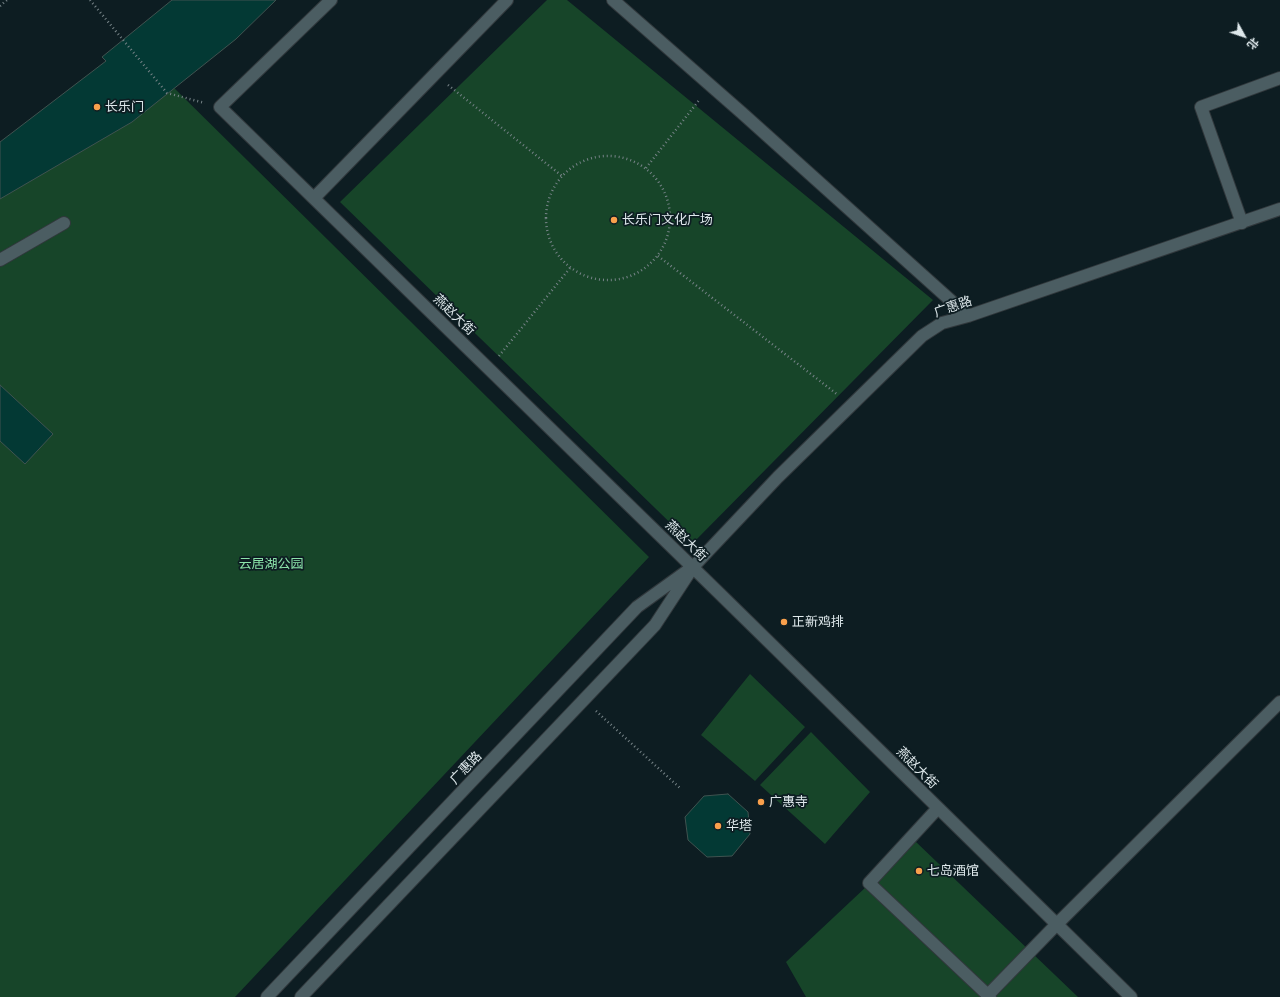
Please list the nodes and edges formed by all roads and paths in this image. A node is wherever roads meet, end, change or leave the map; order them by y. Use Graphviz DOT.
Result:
graph roads {
  1 [pos="7,0"];
  2 [pos="90,0"];
  3 [pos="331,0"];
  4 [pos="507,0"];
  5 [pos="613,0"];
  6 [pos="0,6"];
  7 [pos="435,74"];
  8 [pos="1280,78"];
  9 [pos="710,85"];
  10 [pos="220,107"];
  11 [pos="646,168"];
  12 [pos="562,176"];
  13 [pos="314,198"];
  14 [pos="1280,209"];
  15 [pos="64,223"];
  16 [pos="1242,223"];
  17 [pos="658,256"];
  18 [pos="0,260"];
  19 [pos="570,268"];
  20 [pos="968,316"];
  21 [pos="489,368"];
  22 [pos="852,405"];
  23 [pos="693,567"];
  24 [pos="584,700"];
  25 [pos="1280,702"];
  26 [pos="681,789"];
  27 [pos="938,808"];
  28 [pos="1056,925"];
  29 [pos="989,996"];
  30 [pos="266,997"];
  31 [pos="301,997"];
  32 [pos="1131,997"];
  1 -- 6 [label="path"];
  2 -- 10 [label="path"];
  3 -- 10 [label="street"];
  4 -- 7 [label="street"];
  5 -- 9 [label="street"];
  7 -- 12 [label="path"];
  7 -- 13 [label="street"];
  8 -- 16 [label="street"];
  9 -- 11 [label="path"];
  9 -- 20 [label="street"];
  10 -- 13 [label="street, 燕赵大街"];
  11 -- 12 [label="path"];
  11 -- 17 [label="path"];
  12 -- 19 [label="path"];
  13 -- 21 [label="street, 燕赵大街"];
  14 -- 16 [label="street, 广惠路"];
  15 -- 18 [label="street"];
  16 -- 20 [label="street, 广惠路"];
  17 -- 19 [label="path"];
  17 -- 22 [label="path"];
  19 -- 21 [label="path"];
  20 -- 22 [label="street, 广惠路"];
  21 -- 23 [label="street, 燕赵大街"];
  22 -- 23 [label="street, 广惠路"];
  23 -- 24 [label="street, 广惠路"];
  23 -- 27 [label="street, 燕赵大街"];
  23 -- 30 [label="street, 广惠路"];
  24 -- 26 [label="path"];
  24 -- 31 [label="street, 广惠路"];
  25 -- 28 [label="street"];
  27 -- 28 [label="street, 燕赵大街"];
  27 -- 29 [label="street"];
  28 -- 29 [label="street"];
  28 -- 32 [label="street, 燕赵大街"];
}
